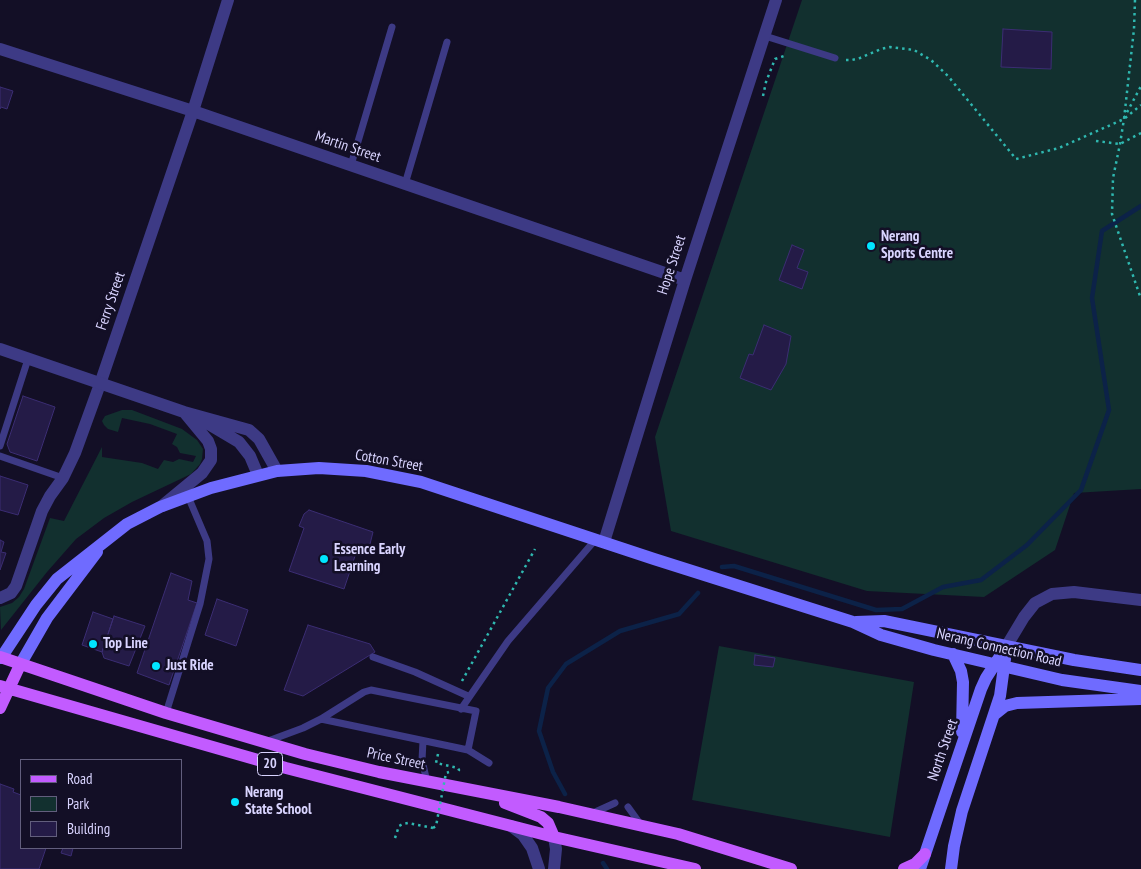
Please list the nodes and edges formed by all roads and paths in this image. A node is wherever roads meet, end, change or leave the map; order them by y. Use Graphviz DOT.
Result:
graph roads {
  1 [pos="228,0"];
  2 [pos="776,0"];
  3 [pos="1135,0"];
  4 [pos="392,27"];
  5 [pos="765,36"];
  6 [pos="446,42"];
  7 [pos="0,49"];
  8 [pos="791,55"];
  9 [pos="835,58"];
  10 [pos="1141,86"];
  11 [pos="763,96"];
  12 [pos="1141,105"];
  13 [pos="193,111"];
  14 [pos="1124,119"];
  15 [pos="1141,133"];
  16 [pos="1096,141"];
  17 [pos="1120,144"];
  18 [pos="351,165"];
  19 [pos="404,184"];
  20 [pos="684,280"];
  21 [pos="1141,299"];
  22 [pos="0,349"];
  23 [pos="28,359"];
  24 [pos="100,384"];
  25 [pos="184,412"];
  26 [pos="0,446"];
  27 [pos="0,456"];
  28 [pos="277,472"];
  29 [pos="258,476"];
  30 [pos="63,478"];
  31 [pos="186,492"];
  32 [pos="110,536"];
  33 [pos="600,541"];
  34 [pos="535,548"];
  35 [pos="0,598"];
  36 [pos="1141,600"];
  37 [pos="853,622"];
  38 [pos="1006,647"];
  39 [pos="953,654"];
  40 [pos="373,657"];
  41 [pos="0,658"];
  42 [pos="20,665"];
  43 [pos="1000,666"];
  44 [pos="1141,670"];
  45 [pos="4,687"];
  46 [pos="456,691"];
  47 [pos="1141,692"];
  48 [pos="468,696"];
  49 [pos="1141,699"];
  50 [pos="0,708"];
  51 [pos="461,708"];
  52 [pos="166,713"];
  53 [pos="995,714"];
  54 [pos="321,719"];
  55 [pos="423,741"];
  56 [pos="262,743"];
  57 [pos="961,747"];
  58 [pos="468,750"];
  59 [pos="489,763"];
  60 [pos="438,764"];
  61 [pos="449,772"];
  62 [pos="457,773"];
  63 [pos="428,782"];
  64 [pos="474,791"];
  65 [pos="615,803"];
  66 [pos="628,807"];
  67 [pos="591,814"];
  68 [pos="511,826"];
  69 [pos="642,826"];
  70 [pos="554,837"];
  71 [pos="395,838"];
  72 [pos="924,854"];
  73 [pos="539,869"];
  74 [pos="554,869"];
  75 [pos="695,869"];
  76 [pos="791,869"];
  77 [pos="904,869"];
  78 [pos="920,869"];
  79 [pos="951,869"];
  1 -- 13 [label="street, Ferry Street"];
  2 -- 5 [label="street, Hope Street"];
  3 -- 14 [label="path"];
  4 -- 18 [label="lane"];
  5 -- 9 [label="lane"];
  5 -- 20 [label="street, Hope Street"];
  6 -- 19 [label="lane"];
  7 -- 13 [label="street, Martin Street"];
  8 -- 11 [label="path"];
  9 -- 14 [label="path"];
  10 -- 14 [label="path"];
  12 -- 14 [label="path"];
  13 -- 18 [label="street, Martin Street"];
  13 -- 24 [label="street, Ferry Street"];
  14 -- 17 [label="path"];
  15 -- 17 [label="path"];
  16 -- 17 [label="path"];
  17 -- 21 [label="path"];
  18 -- 19 [label="street, Martin Street"];
  19 -- 20 [label="street, Martin Street"];
  20 -- 33 [label="street, Hope Street"];
  22 -- 23 [label="street"];
  23 -- 24 [label="street"];
  23 -- 26 [label="lane"];
  24 -- 25 [label="street"];
  24 -- 30 [label="street, Ferry Street"];
  25 -- 28 [label="street"];
  25 -- 29 [label="street"];
  25 -- 31 [label="street"];
  27 -- 30 [label="lane"];
  28 -- 29 [label="main road"];
  28 -- 33 [label="main road, Cotton Street"];
  29 -- 31 [label="main road"];
  30 -- 35 [label="street, Ferry Street"];
  31 -- 32 [label="main road"];
  31 -- 52 [label="lane"];
  32 -- 41 [label="main road"];
  32 -- 42 [label="main road"];
  33 -- 37 [label="main road, Nerang Connection Road"];
  33 -- 48 [label="lane"];
  34 -- 46 [label="path"];
  36 -- 38 [label="street, North Street"];
  37 -- 38 [label="main road, Nerang Connection Road"];
  37 -- 39 [label="main road, Nerang Connection Road"];
  38 -- 43 [label="main road, North Street"];
  38 -- 44 [label="main road, Nerang Connection Road"];
  39 -- 43 [label="main road, Nerang Connection Road"];
  39 -- 57 [label="main road"];
  40 -- 46 [label="lane"];
  41 -- 42 [label="main road, Price Street"];
  42 -- 45 [label="main road"];
  42 -- 52 [label="main road, Price Street / 20"];
  43 -- 47 [label="main road, Nerang Connection Road"];
  43 -- 53 [label="main road, North Street"];
  43 -- 57 [label="main road, North Street"];
  45 -- 50 [label="main road"];
  45 -- 68 [label="main road, 20"];
  46 -- 48 [label="lane"];
  48 -- 51 [label="lane"];
  49 -- 53 [label="main road"];
  51 -- 54 [label="lane"];
  51 -- 58 [label="lane"];
  52 -- 56 [label="main road, Price Street / 20"];
  53 -- 79 [label="main road, North Street"];
  54 -- 55 [label="lane"];
  54 -- 56 [label="lane"];
  55 -- 58 [label="lane"];
  55 -- 63 [label="lane"];
  56 -- 63 [label="main road, Price Street / 20"];
  57 -- 72 [label="main road, North Street"];
  58 -- 59 [label="lane"];
  60 -- 62 [label="path"];
  61 -- 71 [label="path, bridge"];
  63 -- 64 [label="main road, Price Street / 20"];
  64 -- 67 [label="main road, Price Street / 20"];
  64 -- 70 [label="main road"];
  65 -- 67 [label="lane"];
  66 -- 69 [label="lane"];
  67 -- 69 [label="main road, Price Street / 20"];
  68 -- 70 [label="main road, 20"];
  68 -- 73 [label="street"];
  69 -- 76 [label="main road, Price Street / 20"];
  70 -- 74 [label="street"];
  70 -- 75 [label="main road, 20"];
  72 -- 77 [label="main road"];
  72 -- 78 [label="main road, North Street"];
}
